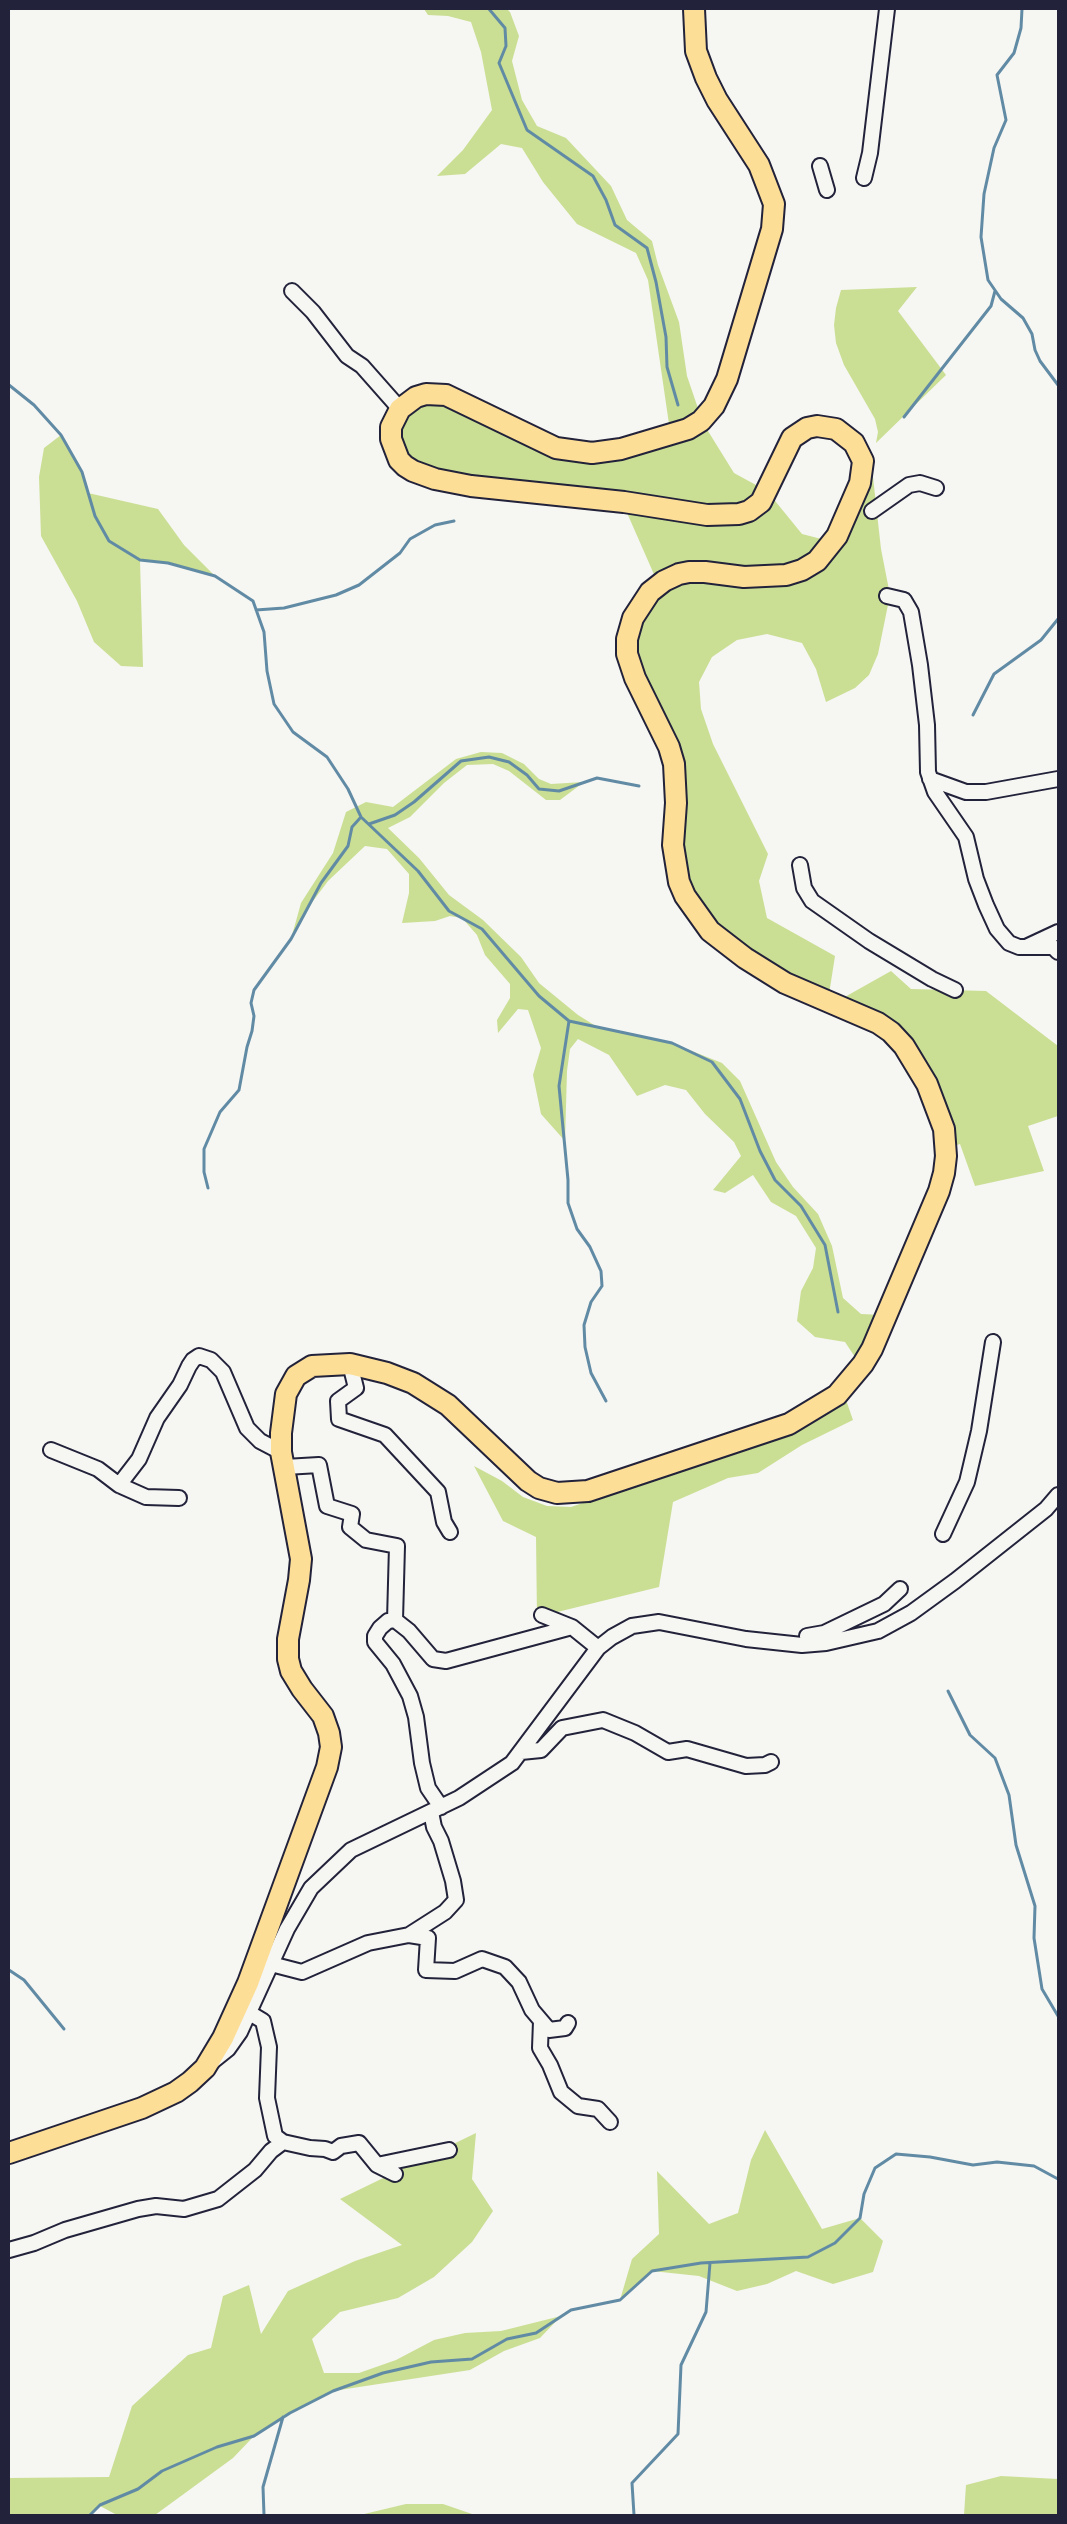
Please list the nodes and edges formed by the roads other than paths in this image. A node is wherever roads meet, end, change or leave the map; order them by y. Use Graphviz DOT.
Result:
graph roads {
  1 [pos="694,9"];
  2 [pos="887,9"];
  3 [pos="820,166"];
  4 [pos="864,178"];
  5 [pos="827,190"];
  6 [pos="292,291"];
  7 [pos="400,409"];
  8 [pos="936,488"];
  9 [pos="872,511"];
  10 [pos="888,596"];
  11 [pos="930,779"];
  12 [pos="1058,779"];
  13 [pos="800,865"];
  14 [pos="1058,932"];
  15 [pos="1025,948"];
  16 [pos="1058,952"];
  17 [pos="955,990"];
  18 [pos="993,1342"];
  19 [pos="350,1364"];
  20 [pos="50,1450"];
  21 [pos="283,1459"];
  22 [pos="119,1486"];
  23 [pos="1058,1495"];
  24 [pos="179,1498"];
  25 [pos="450,1532"];
  26 [pos="943,1534"];
  27 [pos="900,1588"];
  28 [pos="542,1615"];
  29 [pos="395,1620"];
  30 [pos="572,1627"];
  31 [pos="772,1641"];
  32 [pos="598,1648"];
  33 [pos="521,1752"];
  34 [pos="771,1762"];
  35 [pos="436,1810"];
  36 [pos="409,1935"];
  37 [pos="270,1964"];
  38 [pos="248,2012"];
  39 [pos="541,2021"];
  40 [pos="568,2023"];
  41 [pos="205,2068"];
  42 [pos="610,2122"];
  43 [pos="283,2142"];
  44 [pos="449,2150"];
  45 [pos="9,2154"];
  46 [pos="377,2165"];
  47 [pos="395,2174"];
  48 [pos="9,2250"];
  1 -- 7 [label="highway"];
  2 -- 4 [label="street"];
  3 -- 5 [label="street"];
  6 -- 7 [label="street"];
  7 -- 19 [label="highway"];
  8 -- 9 [label="street"];
  10 -- 11 [label="street"];
  11 -- 12 [label="street"];
  11 -- 15 [label="street"];
  13 -- 17 [label="street"];
  14 -- 15 [label="street"];
  15 -- 16 [label="street"];
  18 -- 26 [label="street"];
  19 -- 21 [label="highway"];
  19 -- 25 [label="street"];
  20 -- 22 [label="street"];
  21 -- 22 [label="street"];
  21 -- 29 [label="street"];
  21 -- 41 [label="highway"];
  22 -- 24 [label="street"];
  23 -- 31 [label="street"];
  27 -- 31 [label="street"];
  28 -- 30 [label="street"];
  29 -- 30 [label="street"];
  29 -- 35 [label="street"];
  30 -- 32 [label="street"];
  31 -- 32 [label="street"];
  32 -- 33 [label="street"];
  33 -- 34 [label="street"];
  33 -- 35 [label="street"];
  35 -- 36 [label="street"];
  35 -- 37 [label="street"];
  36 -- 37 [label="street"];
  36 -- 39 [label="street"];
  37 -- 38 [label="street"];
  38 -- 41 [label="street"];
  38 -- 43 [label="street"];
  39 -- 40 [label="street"];
  39 -- 42 [label="street"];
  41 -- 45 [label="highway"];
  43 -- 46 [label="street"];
  43 -- 48 [label="street"];
  44 -- 46 [label="street"];
  46 -- 47 [label="street"];
}
